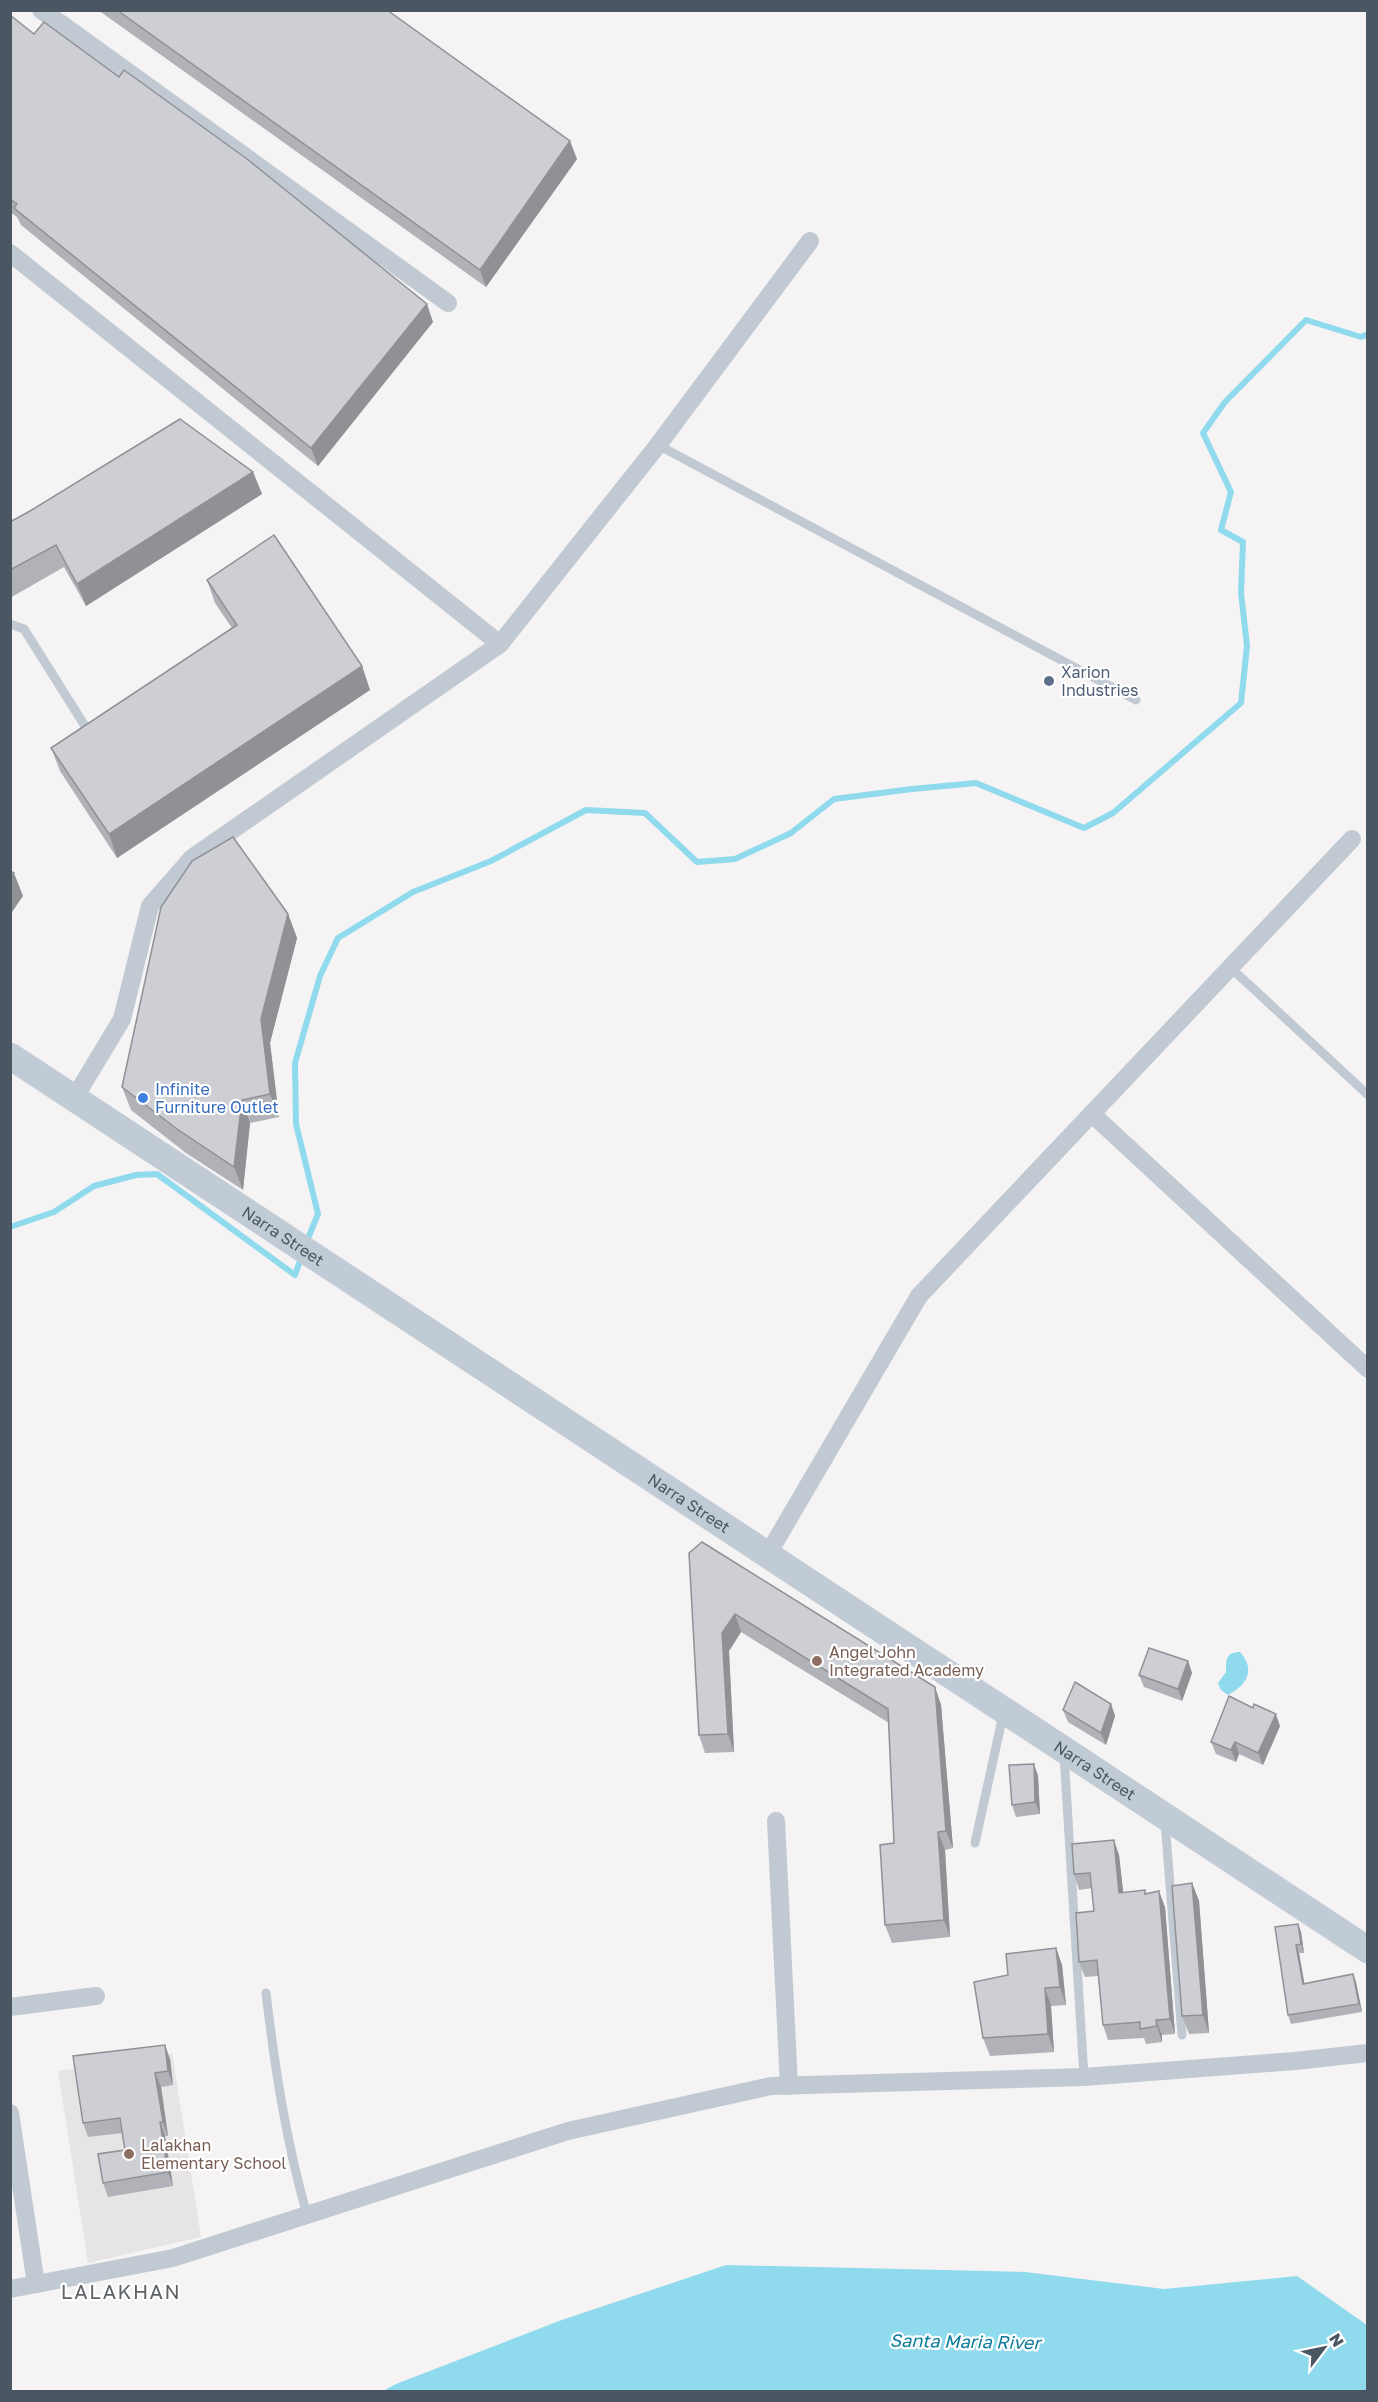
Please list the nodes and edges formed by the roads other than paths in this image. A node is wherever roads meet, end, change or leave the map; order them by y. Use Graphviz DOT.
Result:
graph roads {
  1 [pos="40,10"];
  2 [pos="810,241"];
  3 [pos="10,253"];
  4 [pos="448,303"];
  5 [pos="658,445"];
  6 [pos="10,624"];
  7 [pos="500,644"];
  8 [pos="1136,700"];
  9 [pos="91,735"];
  10 [pos="1352,839"];
  11 [pos="1231,968"];
  12 [pos="10,1056"];
  13 [pos="1368,1095"];
  14 [pos="75,1097"];
  15 [pos="1092,1114"];
  16 [pos="1368,1369"];
  17 [pos="768,1554"];
  18 [pos="1004,1710"];
  19 [pos="1064,1750"];
  20 [pos="1164,1816"];
  21 [pos="776,1821"];
  22 [pos="975,1843"];
  23 [pos="1368,1950"];
  24 [pos="266,1993"];
  25 [pos="96,1996"];
  26 [pos="10,2007"];
  27 [pos="1182,2035"];
  28 [pos="1368,2053"];
  29 [pos="1084,2077"];
  30 [pos="789,2086"];
  31 [pos="10,2113"];
  32 [pos="307,2215"];
  33 [pos="36,2284"];
  34 [pos="10,2289"];
  1 -- 4 [label="street"];
  2 -- 5 [label="street"];
  3 -- 7 [label="street"];
  5 -- 7 [label="street"];
  5 -- 8 [label="lane"];
  6 -- 9 [label="lane"];
  7 -- 14 [label="street"];
  10 -- 11 [label="street"];
  11 -- 13 [label="lane"];
  11 -- 15 [label="street"];
  12 -- 14 [label="main road, Narra Street"];
  14 -- 17 [label="main road, Narra Street"];
  15 -- 16 [label="street"];
  15 -- 17 [label="street"];
  17 -- 18 [label="main road, Narra Street"];
  18 -- 19 [label="main road, Narra Street"];
  18 -- 22 [label="lane"];
  19 -- 20 [label="main road, Narra Street"];
  19 -- 29 [label="lane"];
  20 -- 23 [label="main road, Narra Street"];
  20 -- 27 [label="lane"];
  21 -- 30 [label="street"];
  24 -- 32 [label="lane"];
  25 -- 26 [label="street"];
  28 -- 29 [label="street"];
  29 -- 30 [label="street"];
  30 -- 32 [label="street"];
  31 -- 33 [label="street"];
  32 -- 33 [label="street"];
  33 -- 34 [label="street"];
}
